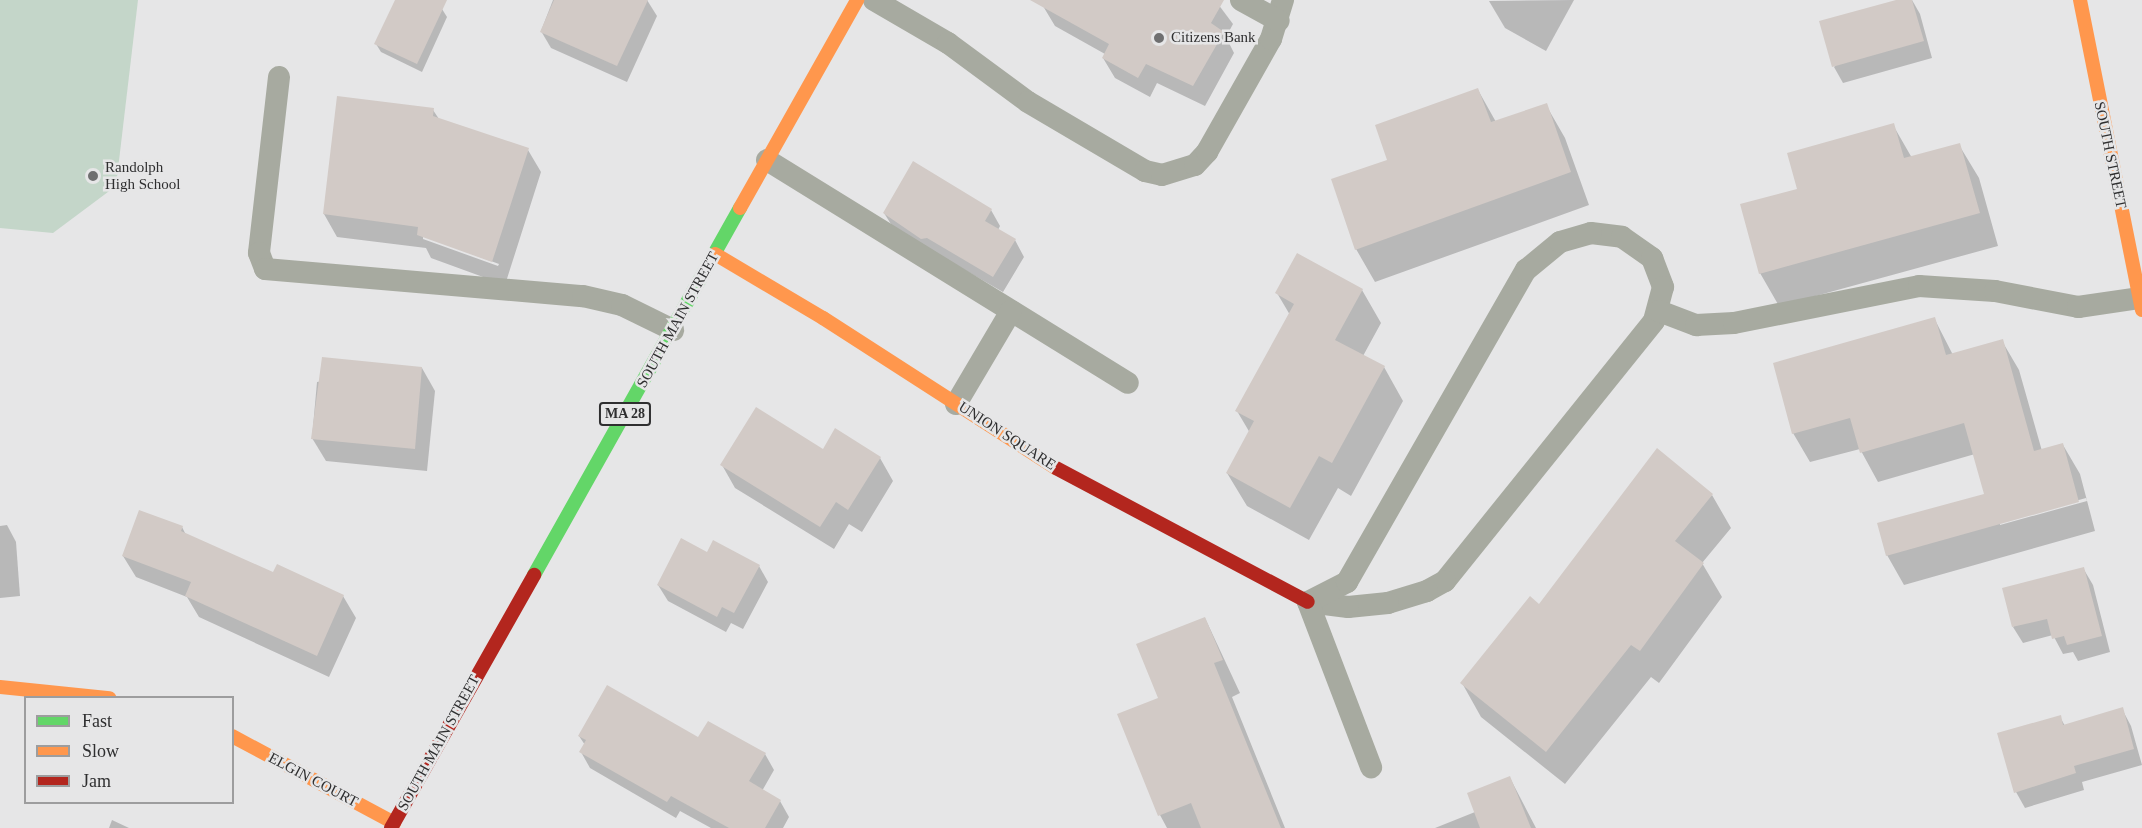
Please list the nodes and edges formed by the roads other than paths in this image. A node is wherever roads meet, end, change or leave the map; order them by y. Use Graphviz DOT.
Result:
graph roads {
  1 [pos="874,0"];
  2 [pos="1241,0"];
  3 [pos="2080,0"];
  4 [pos="847,4"];
  5 [pos="1281,10"];
  6 [pos="279,77"];
  7 [pos="767,160"];
  8 [pos="715,254"];
  9 [pos="2141,304"];
  10 [pos="1011,311"];
  11 [pos="1659,311"];
  12 [pos="673,330"];
  13 [pos="1128,383"];
  14 [pos="956,404"];
  15 [pos="1308,602"];
  16 [pos="0,687"];
  17 [pos="89,696"];
  18 [pos="234,737"];
  19 [pos="1371,766"];
  20 [pos="393,826"];
  1 -- 5 [label="lane"];
  2 -- 5 [label="lane"];
  3 -- 9 [label="main road, SOUTH STREET"];
  4 -- 7 [label="main road, SOUTH MAIN STREET / MA 28"];
  6 -- 12 [label="lane"];
  7 -- 8 [label="main road, SOUTH MAIN STREET / MA 28"];
  7 -- 10 [label="lane"];
  8 -- 12 [label="main road, SOUTH MAIN STREET / MA 28"];
  8 -- 14 [label="main road, UNION SQUARE"];
  9 -- 11 [label="lane"];
  10 -- 13 [label="lane"];
  10 -- 14 [label="lane"];
  11 -- 15 [label="lane"];
  11 -- 15 [label="lane"];
  12 -- 20 [label="main road, SOUTH MAIN STREET / MA 28"];
  14 -- 15 [label="main road, UNION SQUARE"];
  15 -- 19 [label="lane"];
  16 -- 17 [label="main road"];
  18 -- 20 [label="main road, ELGIN COURT"];
}
